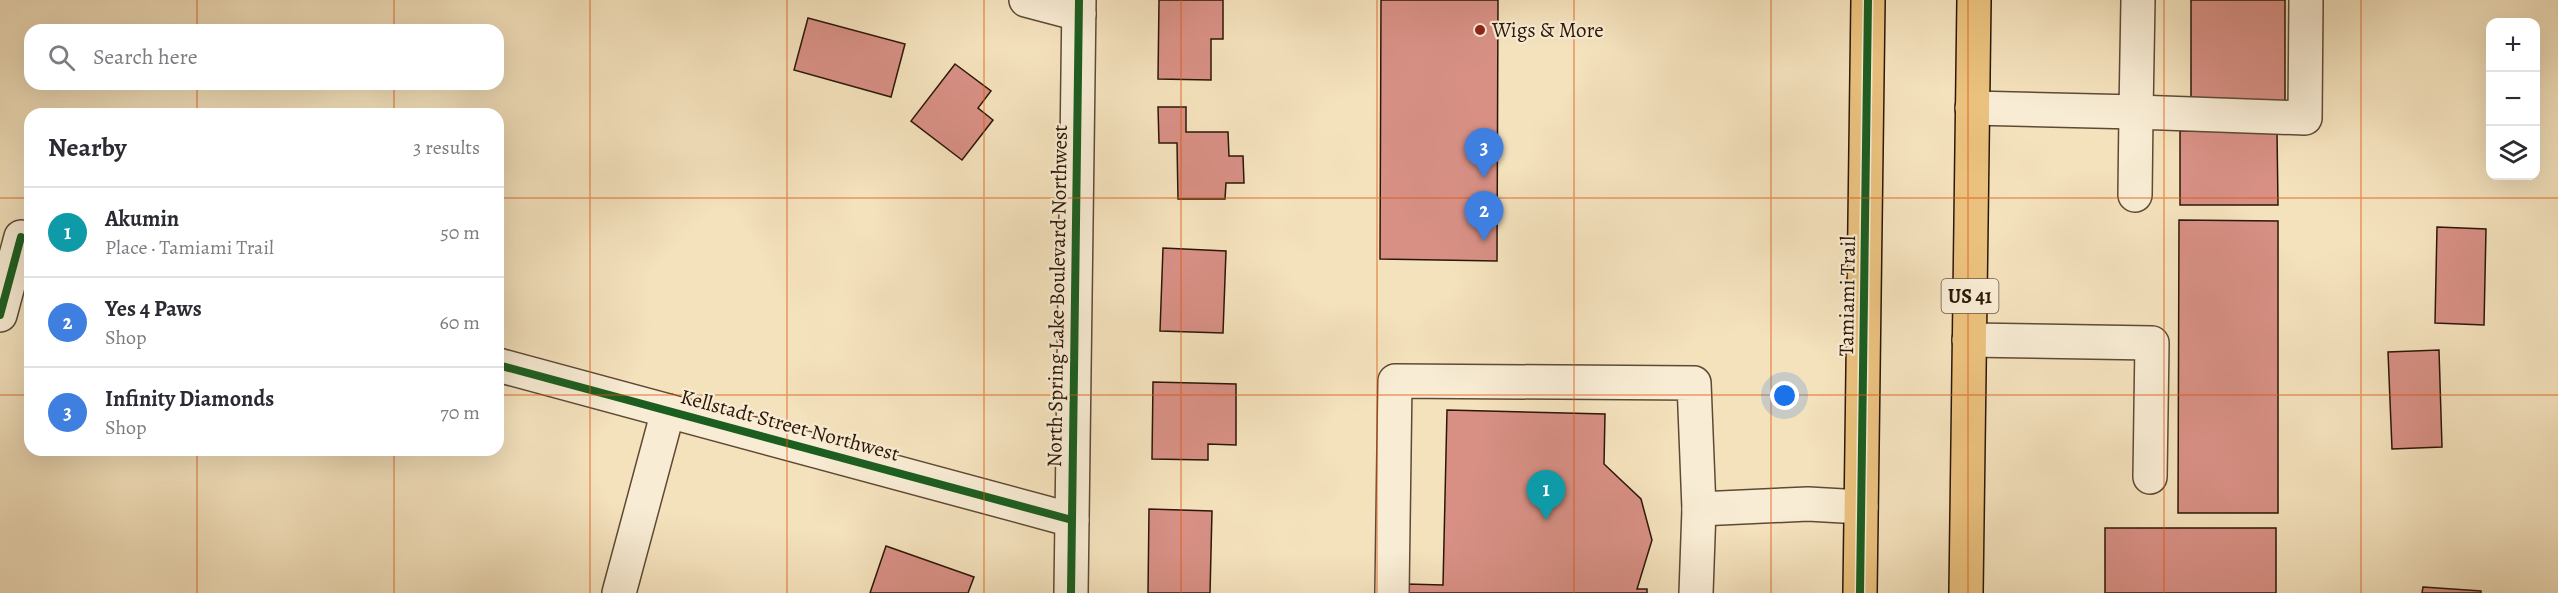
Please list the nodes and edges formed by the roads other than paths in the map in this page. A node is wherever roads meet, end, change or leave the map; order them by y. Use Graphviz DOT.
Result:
graph roads {
  1 [pos="1026,0"];
  2 [pos="1868,0"];
  3 [pos="1974,0"];
  4 [pos="2138,0"];
  5 [pos="2306,0"];
  6 [pos="1079,7"];
  7 [pos="1972,108"];
  8 [pos="2136,112"];
  9 [pos="2135,195"];
  10 [pos="17,236"];
  11 [pos="0,315"];
  12 [pos="1969,340"];
  13 [pos="504,367"];
  14 [pos="668,411"];
  15 [pos="2150,477"];
  16 [pos="1862,507"];
  17 [pos="1699,509"];
  18 [pos="1072,520"];
  19 [pos="619,593"];
  20 [pos="1071,593"];
  21 [pos="1392,593"];
  22 [pos="1696,593"];
  23 [pos="1860,593"];
  24 [pos="1965,593"];
  1 -- 6 [label="street"];
  2 -- 16 [label="main road, Tamiami Trail"];
  3 -- 7 [label="main road, US 41"];
  4 -- 8 [label="street"];
  5 -- 8 [label="street"];
  6 -- 18 [label="street, North Spring Lake Boulevard Northwest"];
  7 -- 8 [label="street"];
  7 -- 12 [label="main road, US 41"];
  8 -- 9 [label="street"];
  10 -- 11 [label="street"];
  12 -- 15 [label="street"];
  12 -- 24 [label="main road, US 41"];
  13 -- 14 [label="street, Kellstadt Street Northwest"];
  14 -- 18 [label="street, Kellstadt Street Northwest"];
  14 -- 19 [label="street"];
  16 -- 17 [label="street"];
  16 -- 23 [label="main road, Tamiami Trail"];
  17 -- 21 [label="street"];
  17 -- 22 [label="street"];
  18 -- 20 [label="street, North Spring Lake Boulevard Northwest"];
}
